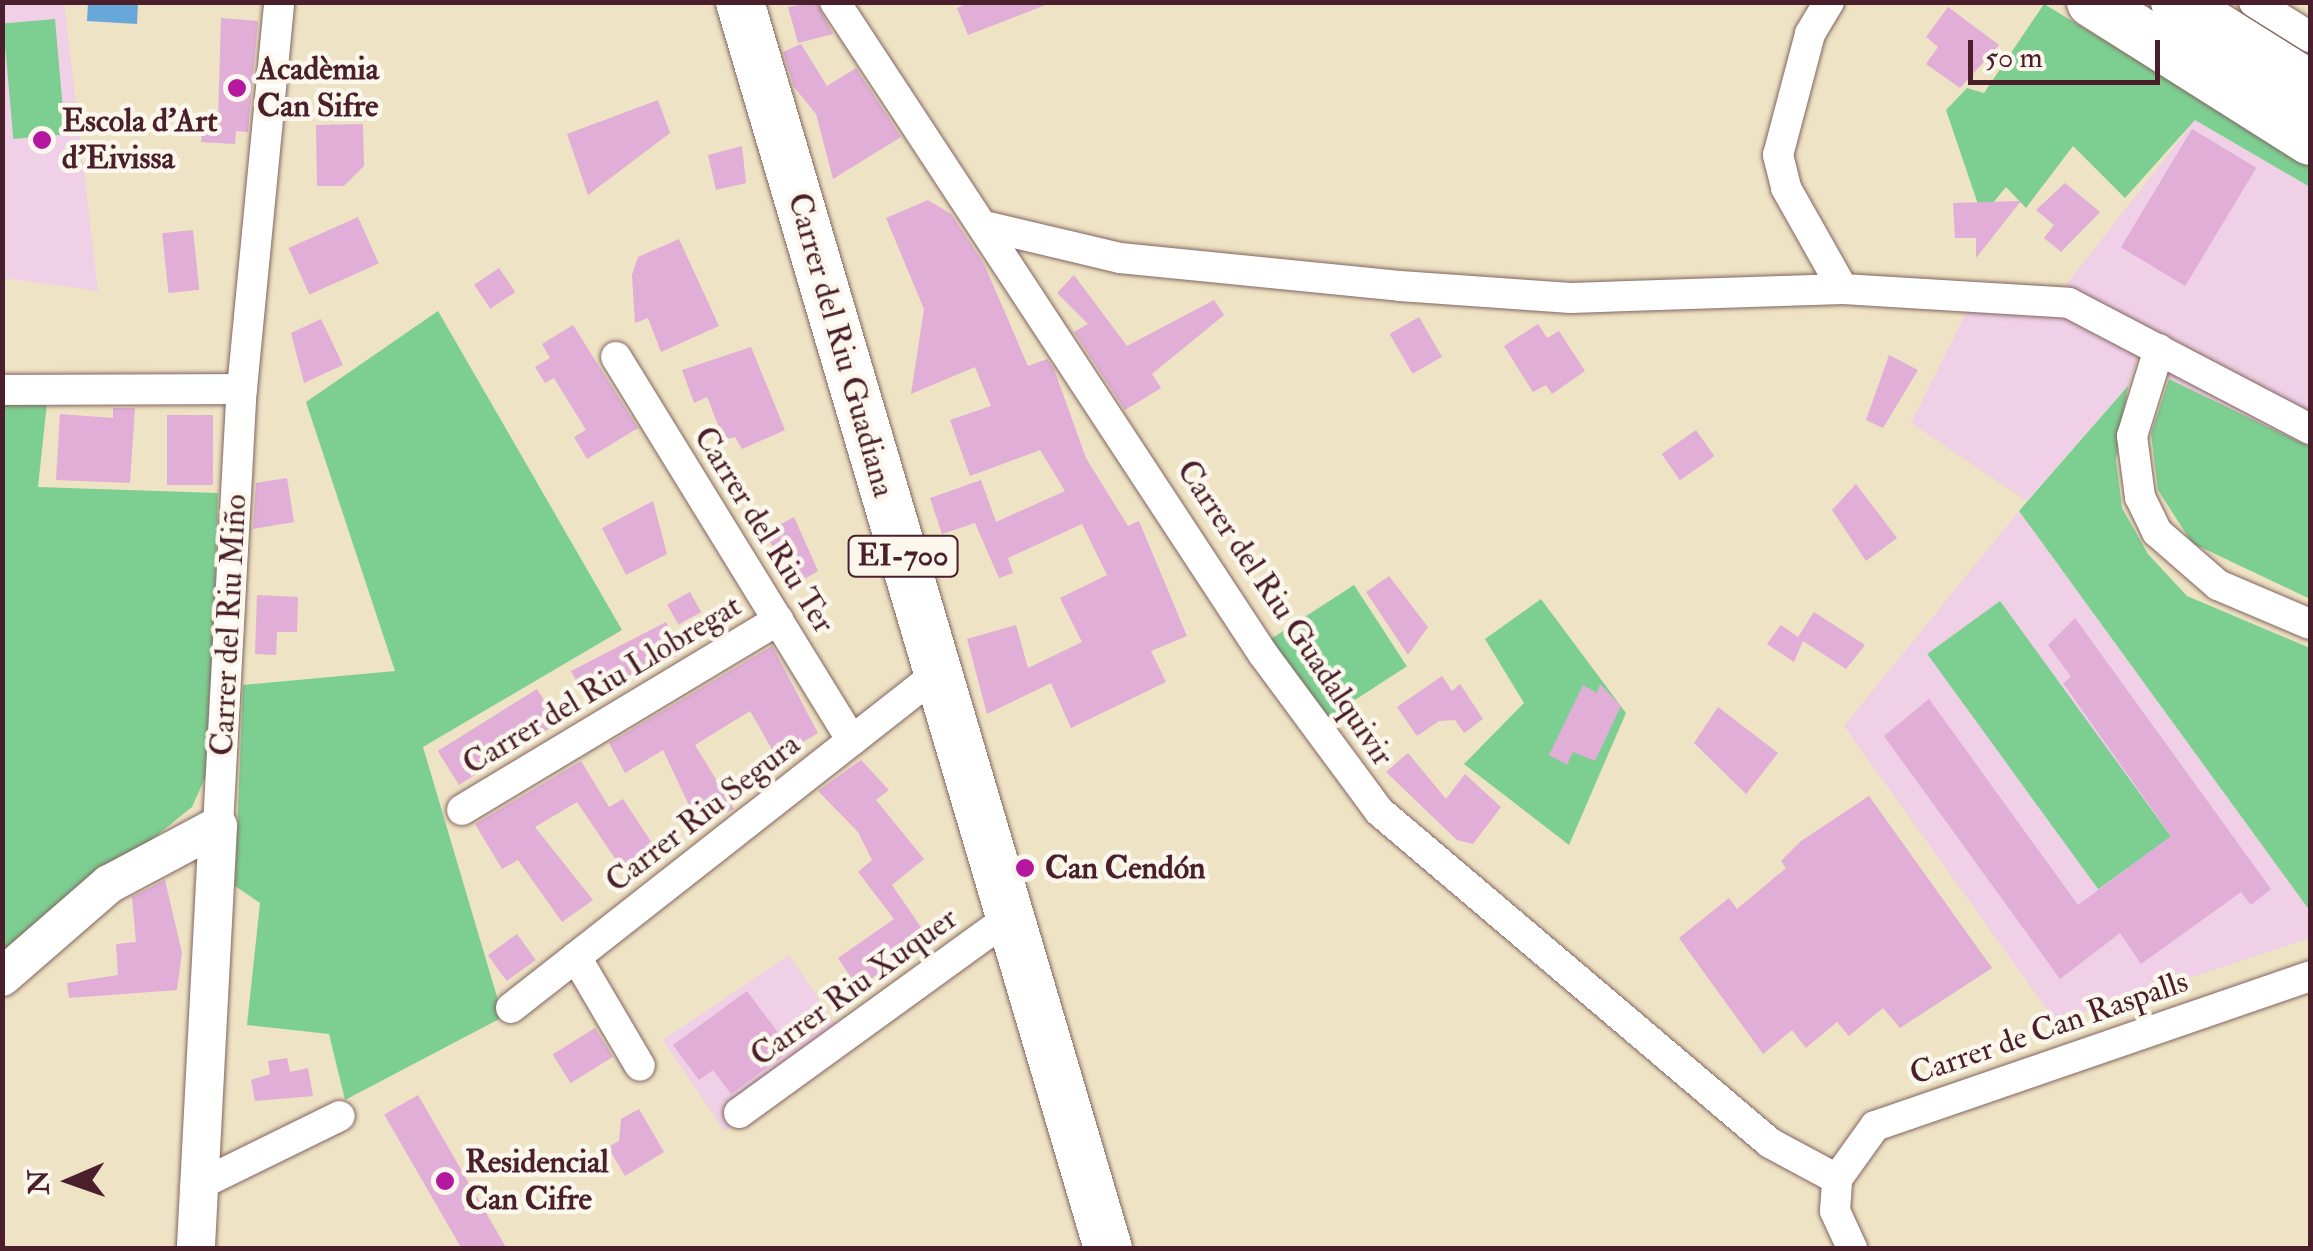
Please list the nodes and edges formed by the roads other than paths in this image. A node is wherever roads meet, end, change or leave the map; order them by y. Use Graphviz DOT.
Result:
graph roads {
  1 [pos="278,2"];
  2 [pos="740,2"];
  3 [pos="835,2"];
  4 [pos="1829,2"];
  5 [pos="2092,2"];
  6 [pos="2176,2"];
  7 [pos="2254,2"];
  8 [pos="2310,37"];
  9 [pos="2310,86"];
  10 [pos="2310,140"];
  11 [pos="989,228"];
  12 [pos="1843,289"];
  13 [pos="2159,348"];
  14 [pos="616,357"];
  15 [pos="242,388"];
  16 [pos="2,390"];
  17 [pos="2310,430"];
  18 [pos="778,620"];
  19 [pos="2310,624"];
  20 [pos="938,673"];
  21 [pos="852,740"];
  22 [pos="462,810"];
  23 [pos="218,826"];
  24 [pos="1010,917"];
  25 [pos="576,957"];
  26 [pos="2310,976"];
  27 [pos="2,978"];
  28 [pos="511,1008"];
  29 [pos="640,1066"];
  30 [pos="739,1112"];
  31 [pos="340,1116"];
  32 [pos="1837,1179"];
  33 [pos="195,1187"];
  34 [pos="196,1248"];
  35 [pos="1108,1248"];
  36 [pos="1852,1248"];
  1 -- 15 [label="street, Carrer del Riu Miño"];
  2 -- 20 [label="main road, Carrer del Riu Guadiana / EI-700"];
  3 -- 11 [label="street, Carrer del Riu Guadalquivir"];
  4 -- 12 [label="street"];
  5 -- 10 [label="highway"];
  6 -- 9 [label="highway"];
  7 -- 8 [label="street"];
  11 -- 12 [label="street"];
  11 -- 32 [label="street, Carrer del Riu Guadalquivir"];
  12 -- 13 [label="street"];
  13 -- 17 [label="street"];
  13 -- 19 [label="street"];
  14 -- 18 [label="street, Carrer del Riu Ter"];
  15 -- 16 [label="street"];
  15 -- 23 [label="street, Carrer del Riu Miño"];
  18 -- 21 [label="street, Carrer del Riu Ter"];
  18 -- 22 [label="street, Carrer del Riu Llobregat"];
  20 -- 21 [label="street, Carrer Riu Segura"];
  20 -- 24 [label="main road, Carrer del Riu Guadiana / EI-700"];
  21 -- 25 [label="street, Carrer Riu Segura"];
  23 -- 27 [label="street"];
  23 -- 33 [label="street, Carrer del Riu Miño"];
  24 -- 30 [label="street, Carrer Riu Xuquer"];
  24 -- 35 [label="main road, EI-700"];
  25 -- 28 [label="street, Carrer Riu Segura"];
  25 -- 29 [label="street"];
  26 -- 32 [label="street, Carrer de Can Raspalls"];
  31 -- 33 [label="street"];
  32 -- 36 [label="street"];
  33 -- 34 [label="street, Carrer del Riu Miño"];
}
